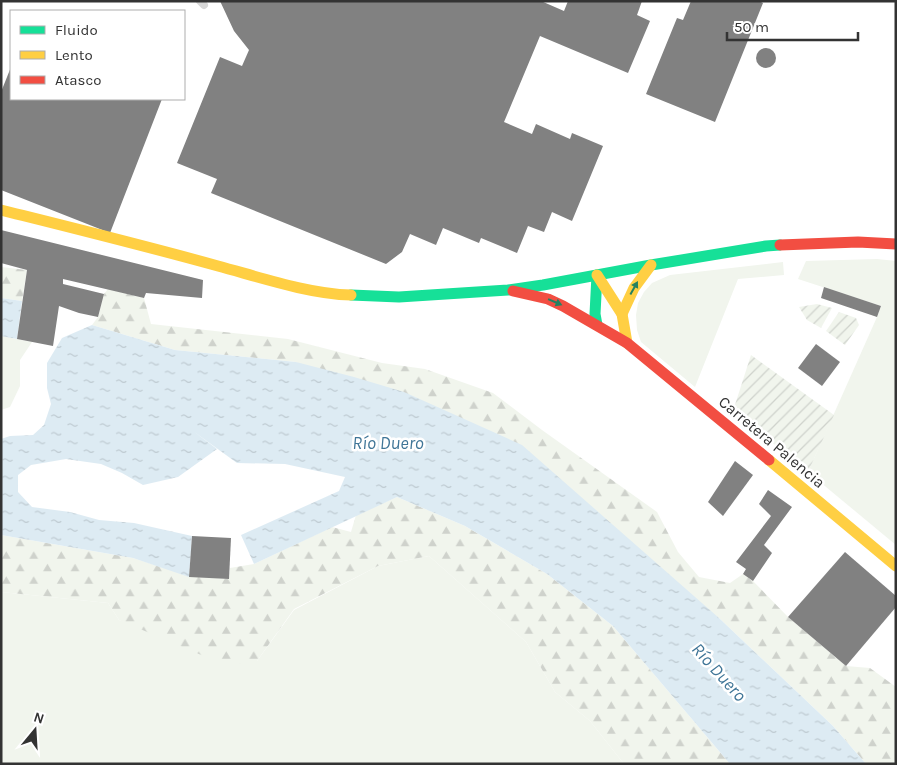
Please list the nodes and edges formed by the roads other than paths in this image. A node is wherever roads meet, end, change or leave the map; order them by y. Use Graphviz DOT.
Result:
graph roads {
  1 [pos="1,210"];
  2 [pos="896,244"];
  3 [pos="651,265"];
  4 [pos="596,275"];
  5 [pos="508,290"];
  6 [pos="622,314"];
  7 [pos="597,325"];
  8 [pos="627,344"];
  9 [pos="896,566"];
  1 -- 5 [label="main road"];
  2 -- 3 [label="main road"];
  3 -- 4 [label="main road"];
  6 -- 3 [label="main road, one-way"];
  4 -- 5 [label="main road"];
  4 -- 6 [label="main road"];
  4 -- 7 [label="main road"];
  5 -- 7 [label="main road, Carretera Palencia, one-way"];
  6 -- 8 [label="main road"];
  7 -- 8 [label="main road, Carretera Palencia"];
  8 -- 9 [label="main road, Carretera Palencia"];
}
